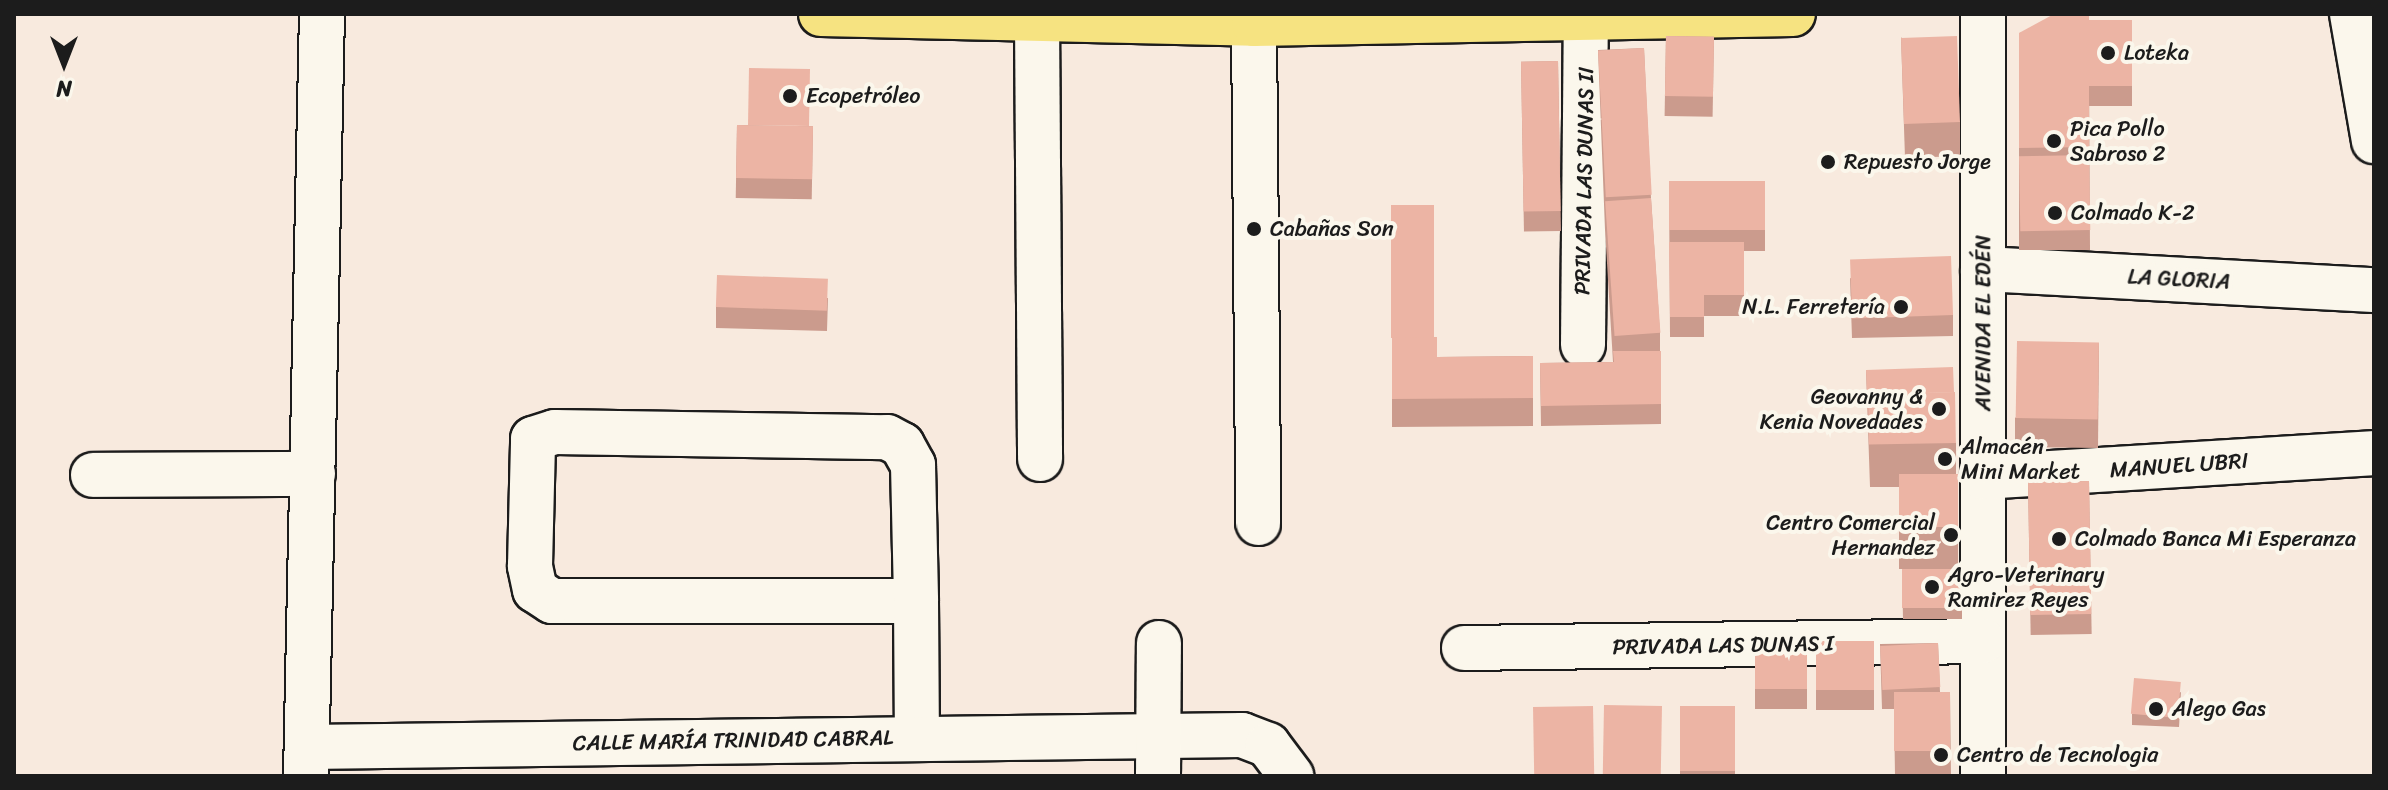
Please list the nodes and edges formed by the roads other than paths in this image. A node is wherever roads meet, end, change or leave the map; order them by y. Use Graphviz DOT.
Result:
graph roads {
  1 [pos="322,14"];
  2 [pos="821,14"];
  3 [pos="1793,14"];
  4 [pos="1983,14"];
  5 [pos="2352,14"];
  6 [pos="1586,18"];
  7 [pos="1037,19"];
  8 [pos="1254,24"];
  9 [pos="2374,141"];
  10 [pos="1983,269"];
  11 [pos="2374,290"];
  12 [pos="1583,345"];
  13 [pos="2374,453"];
  14 [pos="1040,459"];
  15 [pos="313,474"];
  16 [pos="93,475"];
  17 [pos="1983,477"];
  18 [pos="1258,523"];
  19 [pos="916,601"];
  20 [pos="1983,641"];
  21 [pos="1159,643"];
  22 [pos="1464,648"];
  23 [pos="1158,732"];
  24 [pos="917,737"];
  25 [pos="307,762"];
  26 [pos="1158,776"];
  27 [pos="1291,776"];
  28 [pos="1983,776"];
  1 -- 15 [label="street"];
  2 -- 7 [label="main road"];
  3 -- 6 [label="main road"];
  4 -- 10 [label="street, AVENIDA EL EDÉN"];
  5 -- 9 [label="street"];
  6 -- 8 [label="main road"];
  6 -- 12 [label="street, PRIVADA LAS DUNAS II"];
  7 -- 8 [label="main road"];
  7 -- 14 [label="street"];
  8 -- 18 [label="street"];
  10 -- 11 [label="street, LA GLORIA"];
  10 -- 17 [label="street, AVENIDA EL EDÉN"];
  13 -- 17 [label="street, MANUEL UBRI"];
  15 -- 16 [label="street"];
  15 -- 25 [label="street"];
  17 -- 20 [label="street, AVENIDA EL EDÉN"];
  19 -- 19 [label="street"];
  19 -- 24 [label="street"];
  20 -- 22 [label="street, PRIVADA LAS DUNAS I"];
  20 -- 28 [label="street, AVENIDA EL EDÉN"];
  21 -- 23 [label="street"];
  23 -- 24 [label="street, CALLE MARÍA TRINIDAD CABRAL"];
  23 -- 26 [label="street"];
  23 -- 27 [label="street, CALLE MARÍA TRINIDAD CABRAL"];
  24 -- 25 [label="street, CALLE MARÍA TRINIDAD CABRAL"];
}
